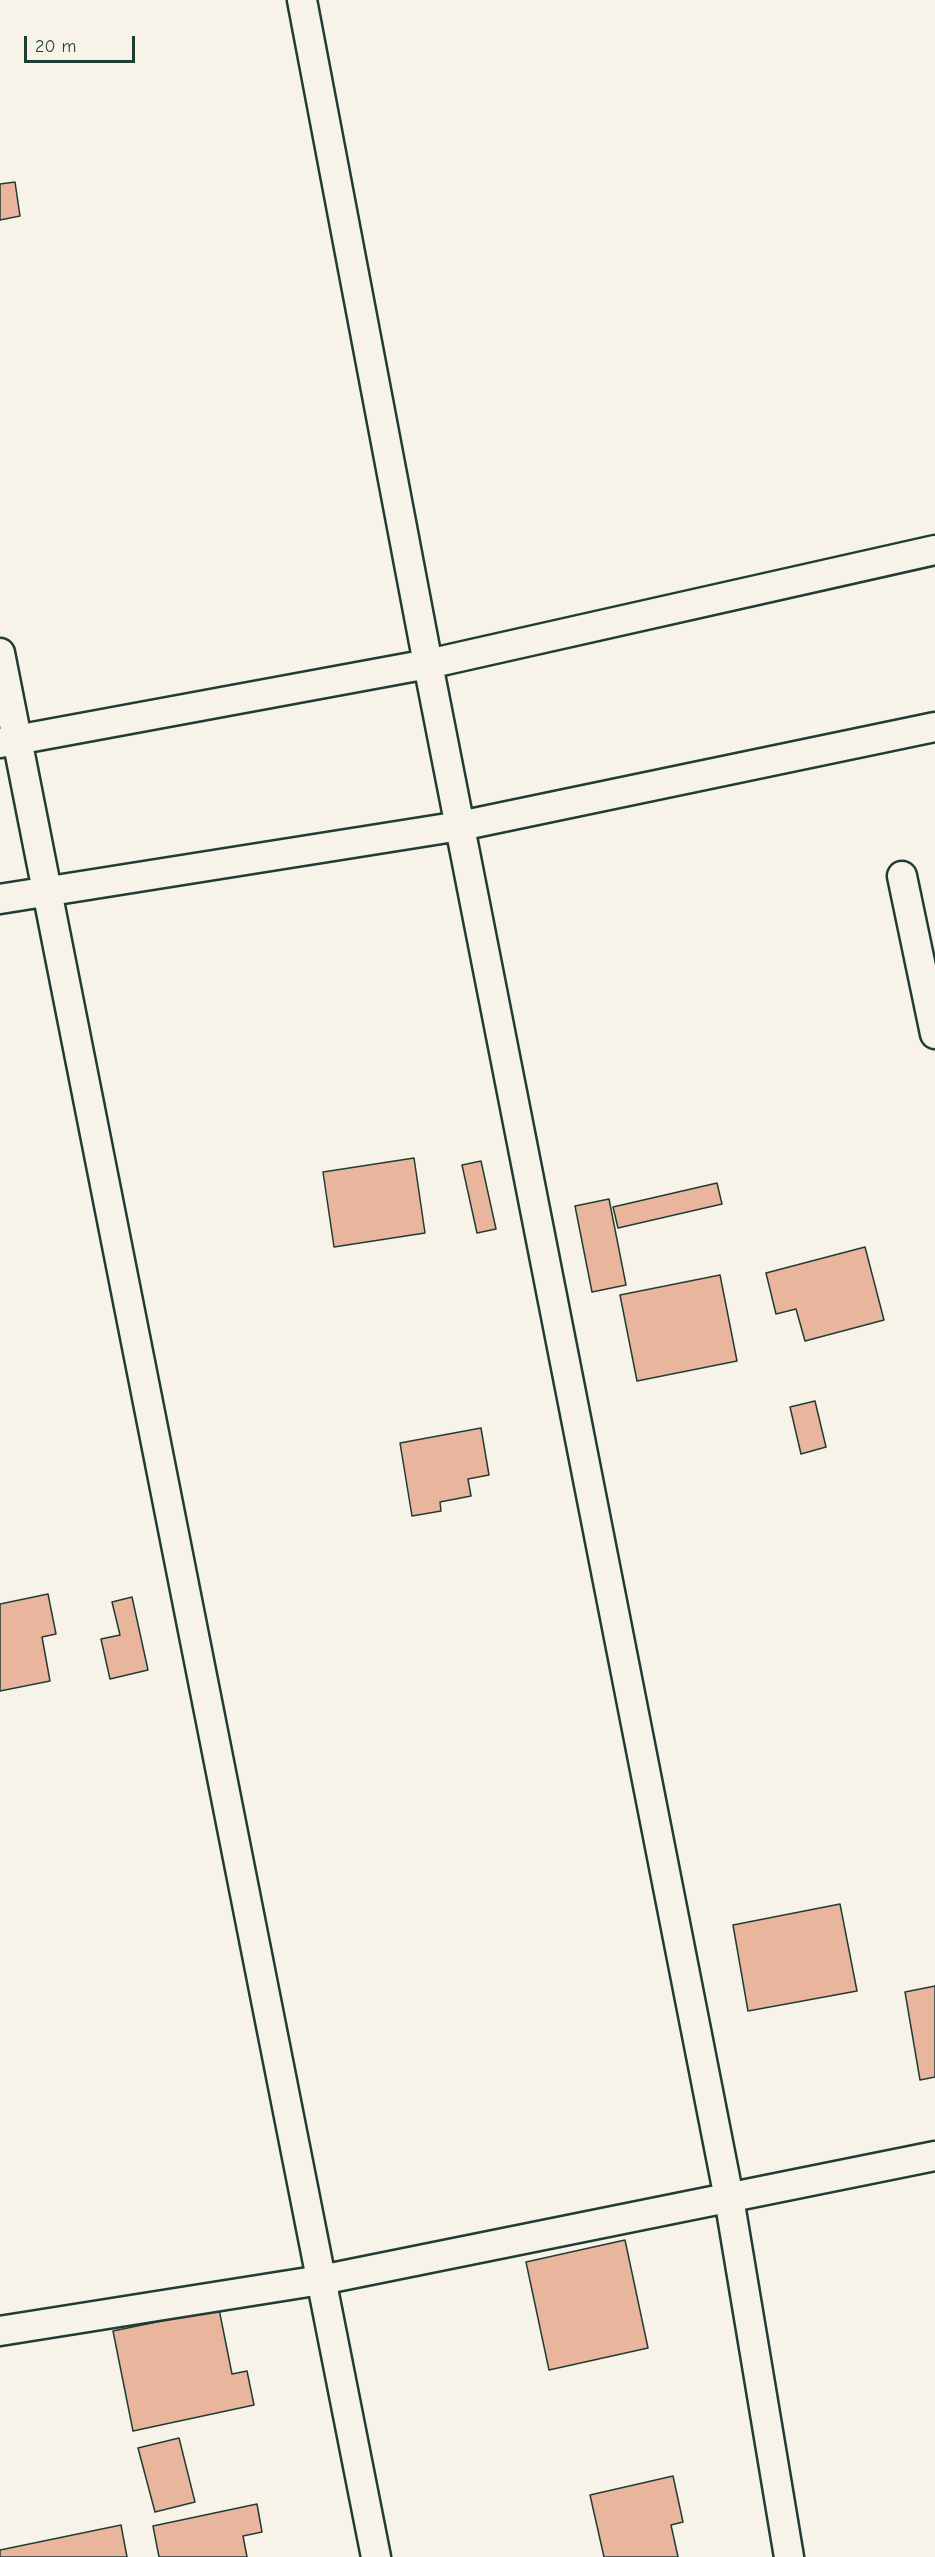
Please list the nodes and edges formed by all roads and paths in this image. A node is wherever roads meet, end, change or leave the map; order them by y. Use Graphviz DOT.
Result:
graph roads {
  1 [pos="302,0"];
  2 [pos="935,550"];
  3 [pos="0,653"];
  4 [pos="428,664"];
  5 [pos="935,727"];
  6 [pos="8,741"];
  7 [pos="460,826"];
  8 [pos="902,876"];
  9 [pos="47,893"];
  10 [pos="0,899"];
  11 [pos="935,1034"];
  12 [pos="935,2156"];
  13 [pos="729,2198"];
  14 [pos="321,2280"];
  15 [pos="0,2331"];
  16 [pos="376,2557"];
  17 [pos="789,2557"];
  1 -- 4 [label="street"];
  2 -- 4 [label="street"];
  3 -- 6 [label="street"];
  4 -- 6 [label="street"];
  4 -- 7 [label="street"];
  5 -- 7 [label="street"];
  6 -- 9 [label="street"];
  7 -- 9 [label="street"];
  7 -- 13 [label="street"];
  8 -- 11 [label="street"];
  9 -- 10 [label="street"];
  9 -- 14 [label="street"];
  12 -- 13 [label="street"];
  13 -- 14 [label="street"];
  13 -- 17 [label="street"];
  14 -- 15 [label="street"];
  14 -- 16 [label="street"];
}
